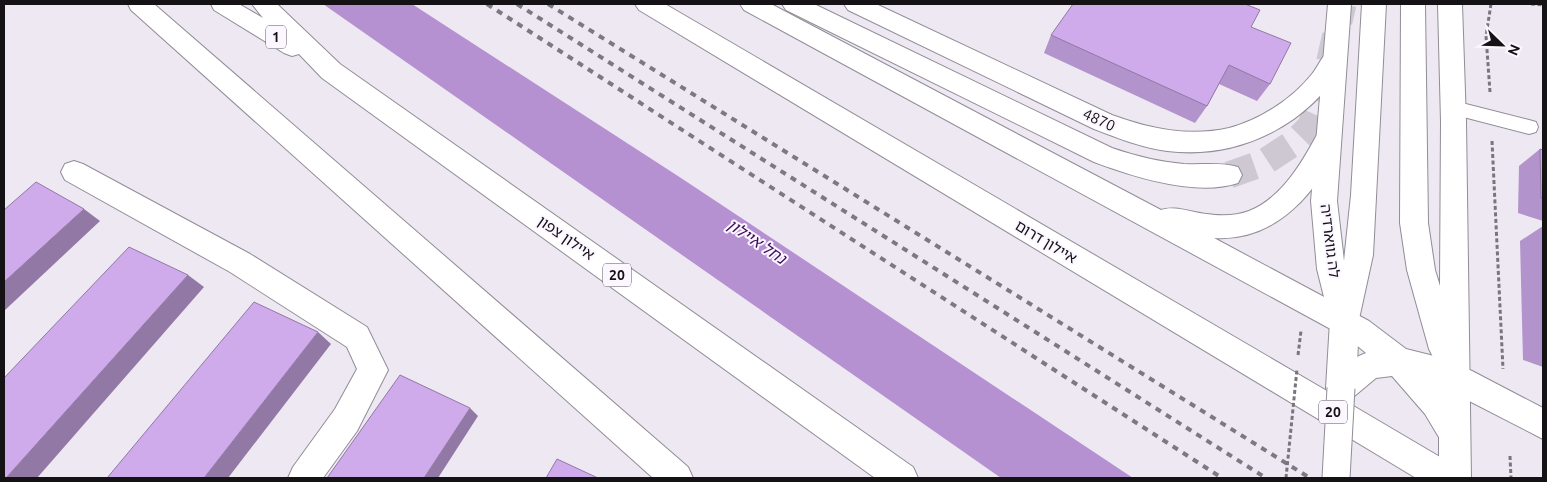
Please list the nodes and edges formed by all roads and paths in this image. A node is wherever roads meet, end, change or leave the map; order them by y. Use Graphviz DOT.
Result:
graph roads {
  1 [pos="139,4"];
  2 [pos="222,4"];
  3 [pos="263,4"];
  4 [pos="647,4"];
  5 [pos="752,4"];
  6 [pos="794,4"];
  7 [pos="856,4"];
  8 [pos="1339,4"];
  9 [pos="1374,4"];
  10 [pos="1413,4"];
  11 [pos="1492,4"];
  12 [pos="1531,4"];
  13 [pos="1451,5"];
  14 [pos="1543,5"];
  15 [pos="1334,60"];
  16 [pos="331,71"];
  17 [pos="1454,108"];
  18 [pos="1491,117"];
  19 [pos="1528,127"];
  20 [pos="1328,138"];
  21 [pos="74,172"];
  22 [pos="1229,175"];
  23 [pos="1123,202"];
  24 [pos="1345,321"];
  25 [pos="1397,361"];
  26 [pos="1297,369"];
  27 [pos="1452,376"];
  28 [pos="1341,388"];
  29 [pos="1505,404"];
  30 [pos="1543,424"];
  31 [pos="1454,433"];
  32 [pos="1510,456"];
  33 [pos="304,478"];
  34 [pos="677,478"];
  35 [pos="902,478"];
  36 [pos="1286,478"];
  37 [pos="1336,478"];
  38 [pos="1446,478"];
  39 [pos="1455,478"];
  40 [pos="1511,478"];
  1 -- 34 [label="main road"];
  2 -- 16 [label="main road, 1"];
  3 -- 16 [label="main road, איילון צפון / 20"];
  4 -- 38 [label="main road, איילון דרום / 20"];
  5 -- 23 [label="main road"];
  6 -- 22 [label="main road"];
  7 -- 15 [label="main road, 4870"];
  8 -- 15 [label="main road, לה גווארדיה"];
  9 -- 24 [label="main road"];
  10 -- 27 [label="main road"];
  11 -- 18 [label="path"];
  12 -- 14 [label="path"];
  13 -- 17 [label="main road"];
  15 -- 20 [label="main road, לה גווארדיה"];
  16 -- 35 [label="main road, איילון צפון / 20"];
  17 -- 18 [label="lane"];
  17 -- 27 [label="main road"];
  18 -- 19 [label="lane"];
  18 -- 29 [label="path"];
  20 -- 23 [label="main road"];
  20 -- 24 [label="main road, לה גווארדיה"];
  21 -- 33 [label="main road"];
  23 -- 24 [label="main road"];
  24 -- 25 [label="main road"];
  24 -- 28 [label="main road, לה גווארדיה"];
  25 -- 27 [label="main road"];
  25 -- 28 [label="main road"];
  25 -- 31 [label="main road"];
  26 -- 36 [label="path, bridge"];
  27 -- 29 [label="main road"];
  27 -- 31 [label="main road"];
  28 -- 37 [label="main road, לה גווארדיה, bridge"];
  29 -- 30 [label="main road"];
  31 -- 39 [label="main road"];
  32 -- 40 [label="path"];
}
